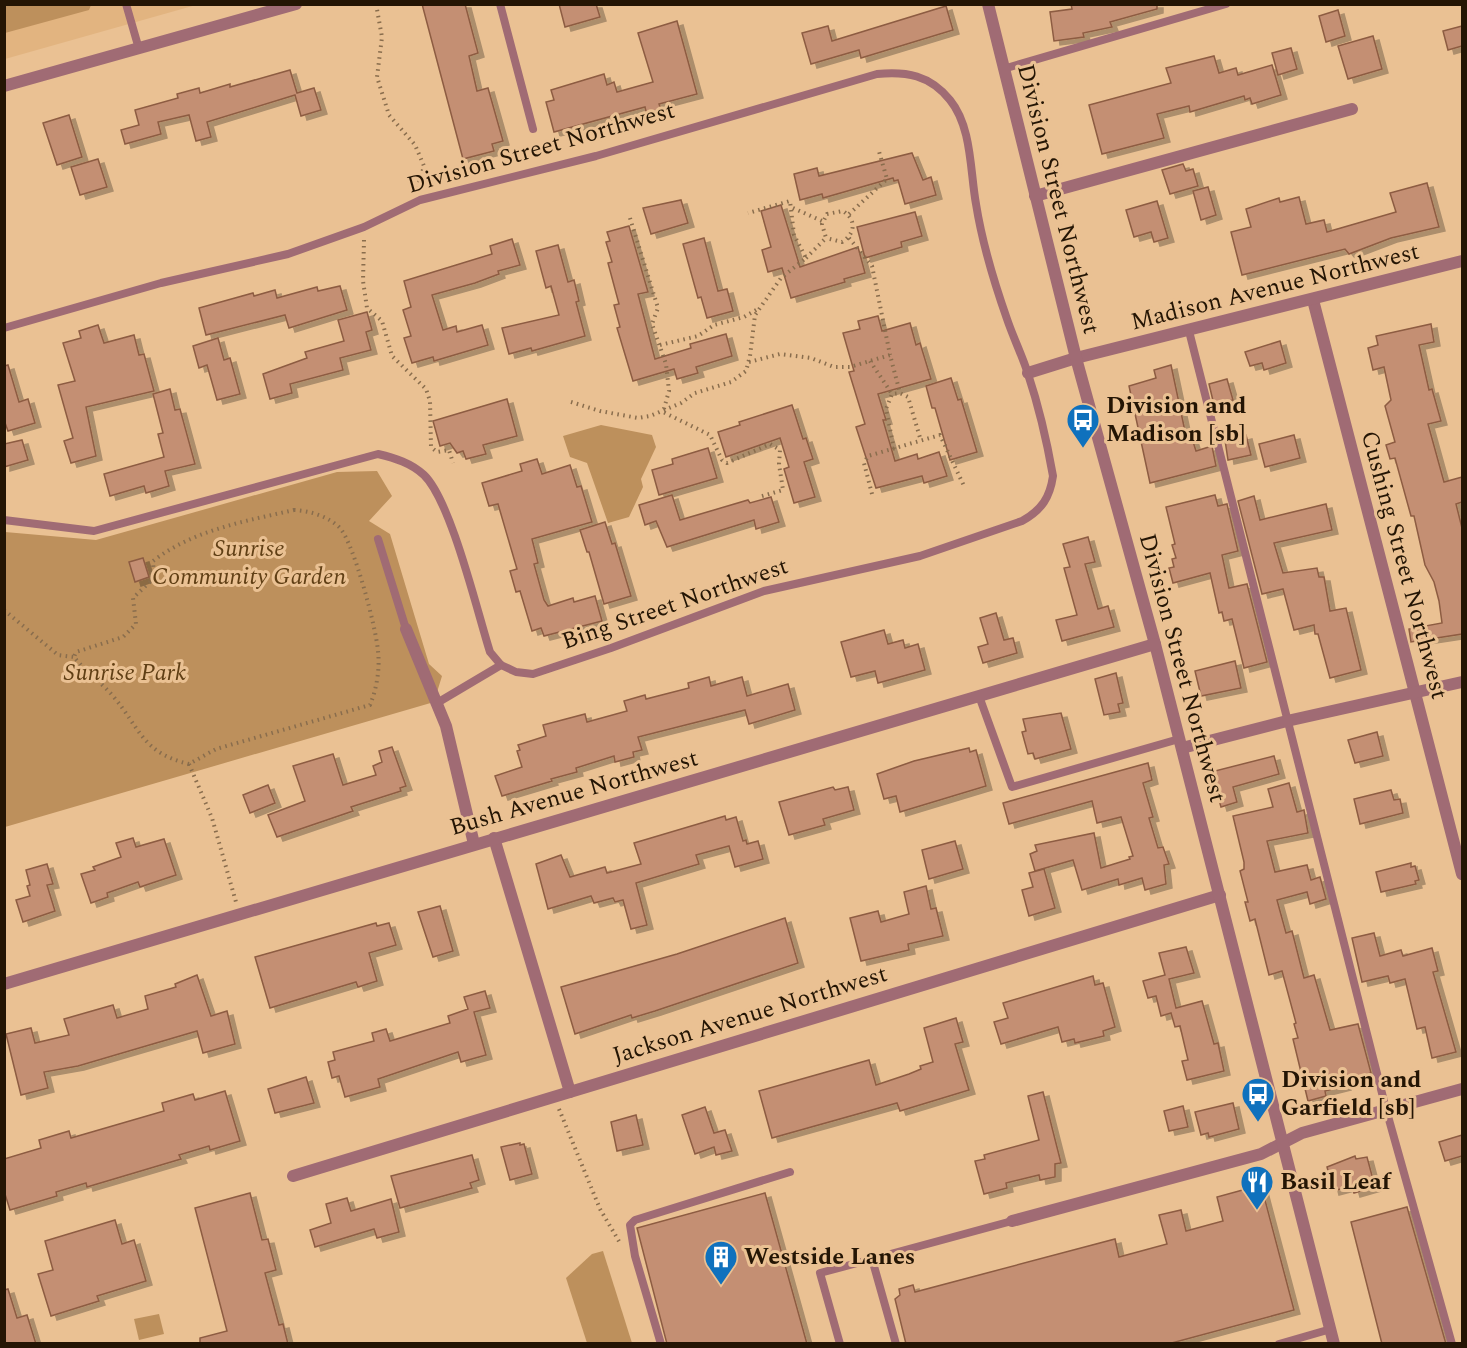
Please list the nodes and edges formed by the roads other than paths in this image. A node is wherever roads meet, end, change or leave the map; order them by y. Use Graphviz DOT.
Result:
graph roads {
  1 [pos="126,4"];
  2 [pos="296,4"];
  3 [pos="500,4"];
  4 [pos="988,4"];
  5 [pos="1226,4"];
  6 [pos="139,49"];
  7 [pos="1003,69"];
  8 [pos="4,86"];
  9 [pos="1352,109"];
  10 [pos="533,129"];
  11 [pos="1035,196"];
  12 [pos="1462,261"];
  13 [pos="1313,300"];
  14 [pos="4,328"];
  15 [pos="1189,331"];
  16 [pos="1076,358"];
  17 [pos="1028,373"];
  18 [pos="4,520"];
  19 [pos="378,539"];
  20 [pos="406,629"];
  21 [pos="1155,644"];
  22 [pos="501,665"];
  23 [pos="1462,682"];
  24 [pos="1415,692"];
  25 [pos="979,696"];
  26 [pos="437,703"];
  27 [pos="1287,721"];
  28 [pos="1180,744"];
  29 [pos="494,838"];
  30 [pos="474,844"];
  31 [pos="1462,874"];
  32 [pos="1220,895"];
  33 [pos="4,984"];
  34 [pos="1462,1089"];
  35 [pos="570,1092"];
  36 [pos="1386,1109"];
  37 [pos="1283,1143"];
  38 [pos="790,1172"];
  39 [pos="293,1176"];
  40 [pos="1012,1221"];
  41 [pos="872,1259"];
  42 [pos="1330,1329"];
  43 [pos="662,1344"];
  44 [pos="840,1344"];
  45 [pos="896,1344"];
  46 [pos="1279,1344"];
  47 [pos="1334,1344"];
  48 [pos="1452,1344"];
  1 -- 6 [label="lane"];
  2 -- 6 [label="street"];
  3 -- 10 [label="lane"];
  4 -- 7 [label="street, Division Street Northwest"];
  5 -- 7 [label="lane"];
  6 -- 8 [label="street"];
  7 -- 11 [label="street, Division Street Northwest"];
  9 -- 11 [label="street"];
  11 -- 16 [label="street, Division Street Northwest"];
  12 -- 13 [label="street, Madison Avenue Northwest"];
  13 -- 15 [label="street, Madison Avenue Northwest"];
  13 -- 24 [label="street, Cushing Street Northwest"];
  14 -- 17 [label="lane, Division Street Northwest"];
  15 -- 16 [label="street, Madison Avenue Northwest"];
  15 -- 27 [label="lane"];
  16 -- 17 [label="street, Madison Avenue Northwest"];
  16 -- 21 [label="street, Division Street Northwest"];
  17 -- 22 [label="lane, Bing Street Northwest"];
  18 -- 22 [label="lane"];
  19 -- 20 [label="lane"];
  20 -- 26 [label="street"];
  21 -- 25 [label="street, Bush Avenue Northwest"];
  21 -- 28 [label="street, Division Street Northwest"];
  22 -- 26 [label="lane"];
  23 -- 24 [label="street"];
  24 -- 27 [label="street"];
  24 -- 31 [label="street, Cushing Street Northwest"];
  25 -- 28 [label="lane"];
  25 -- 29 [label="street, Bush Avenue Northwest"];
  26 -- 30 [label="street"];
  27 -- 28 [label="street"];
  27 -- 36 [label="lane"];
  28 -- 32 [label="street, Division Street Northwest"];
  29 -- 30 [label="street, Bush Avenue Northwest"];
  29 -- 35 [label="street"];
  30 -- 33 [label="street, Bush Avenue Northwest"];
  32 -- 35 [label="street, Jackson Avenue Northwest"];
  32 -- 37 [label="street, Division Street Northwest"];
  34 -- 36 [label="street"];
  35 -- 39 [label="street, Jackson Avenue Northwest"];
  36 -- 37 [label="street"];
  36 -- 48 [label="lane"];
  37 -- 40 [label="street"];
  37 -- 42 [label="street, Division Street Northwest"];
  38 -- 43 [label="lane"];
  40 -- 41 [label="lane"];
  41 -- 44 [label="lane"];
  41 -- 45 [label="lane"];
  42 -- 46 [label="lane"];
  42 -- 47 [label="street, Division Street Northwest"];
}
